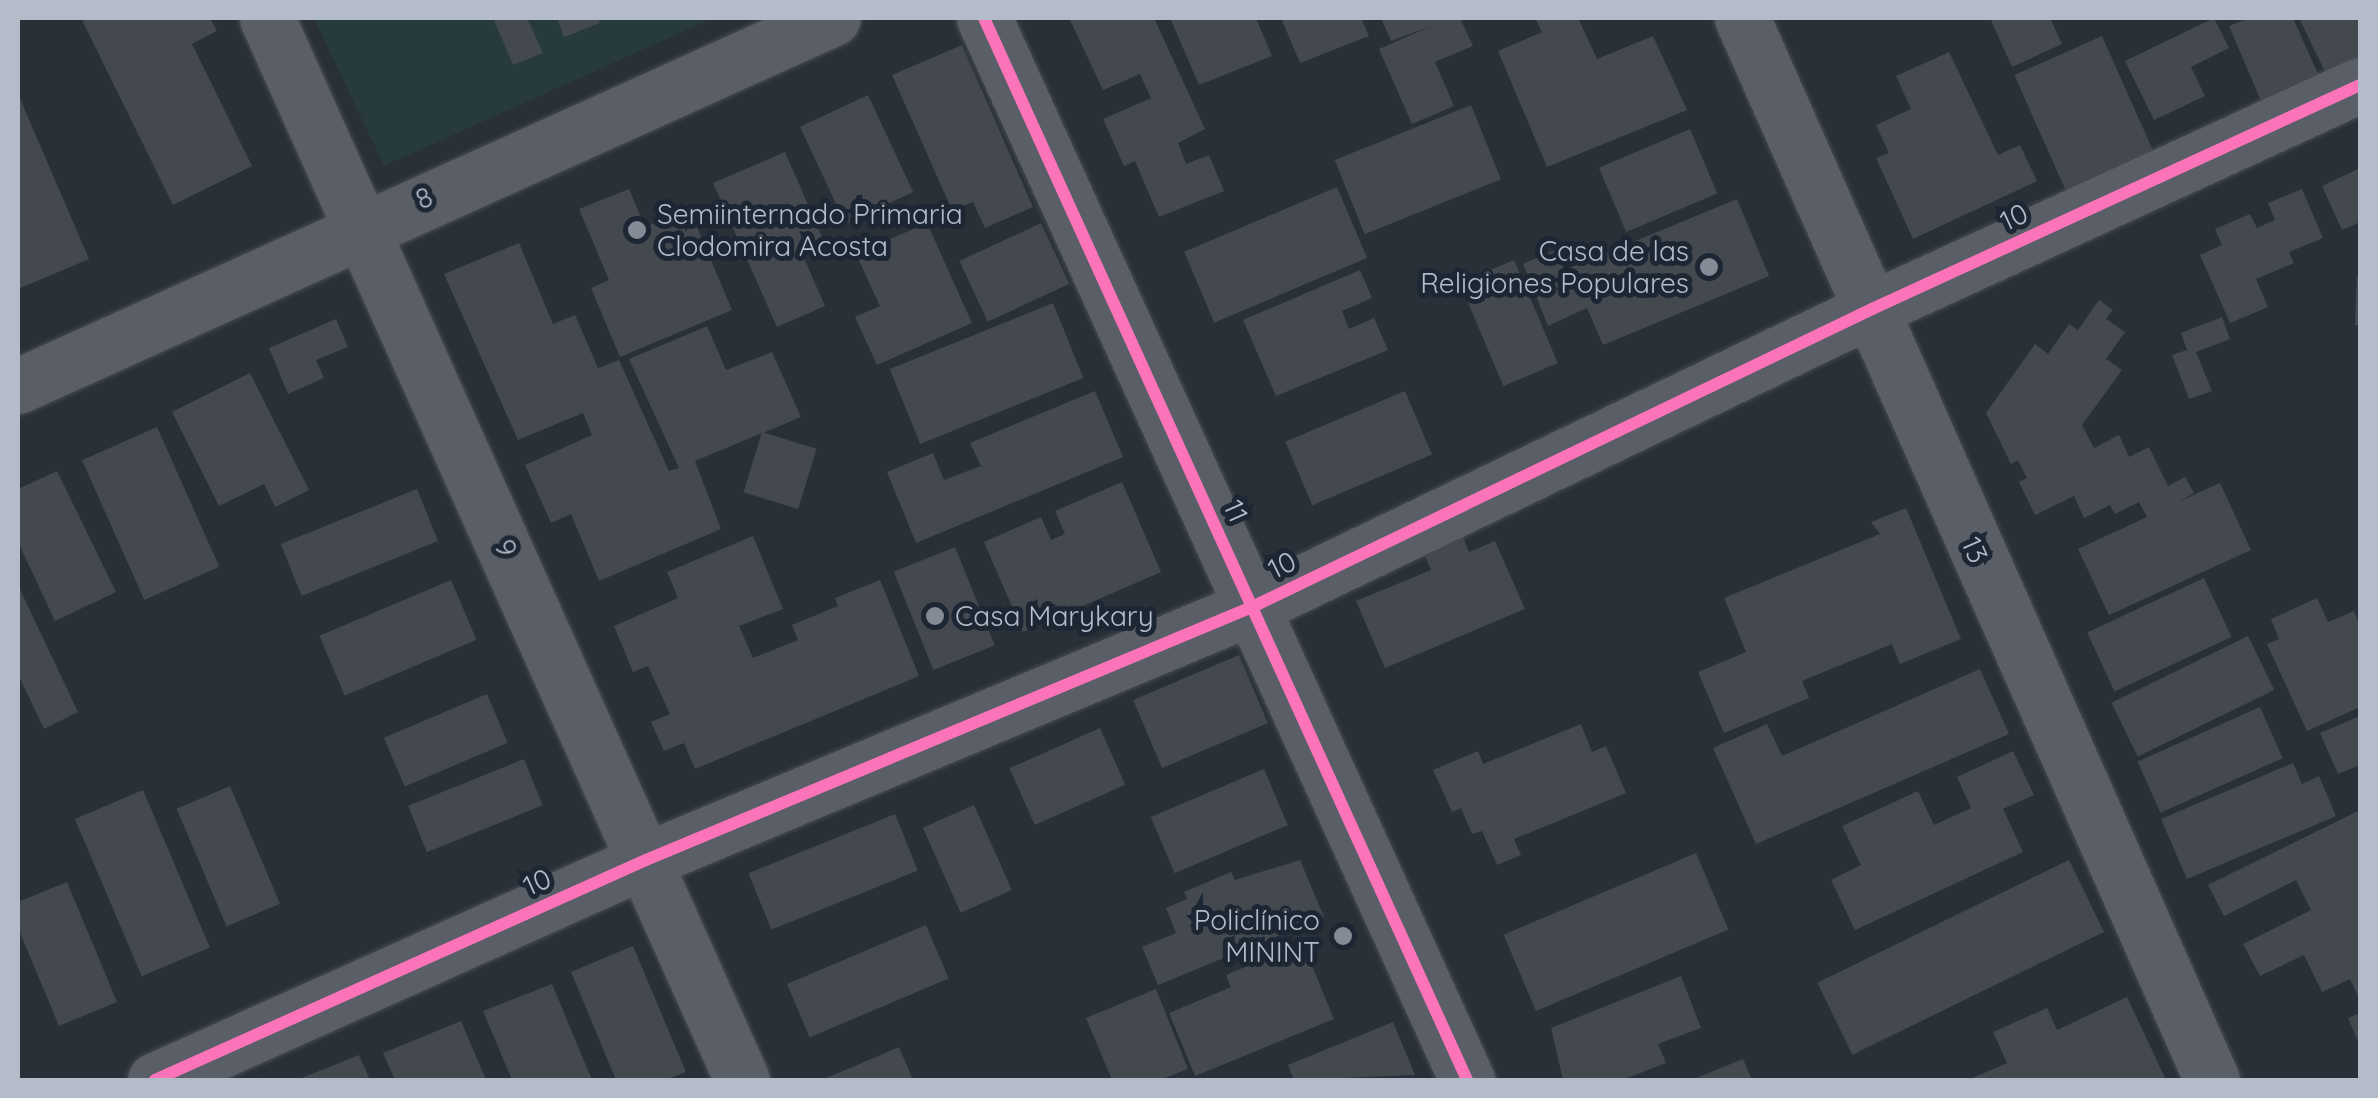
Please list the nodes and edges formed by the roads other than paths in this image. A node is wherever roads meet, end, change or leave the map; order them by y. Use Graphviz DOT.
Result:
graph roads {
  1 [pos="267,18"];
  2 [pos="833,18"];
  3 [pos="984,18"];
  4 [pos="1742,18"];
  5 [pos="2360,85"];
  6 [pos="360,226"];
  7 [pos="1872,309"];
  8 [pos="18,386"];
  9 [pos="1252,607"];
  10 [pos="646,860"];
  11 [pos="155,1080"];
  12 [pos="742,1080"];
  13 [pos="1468,1080"];
  14 [pos="2212,1080"];
  1 -- 6 [label="street, 9"];
  2 -- 6 [label="street, 8"];
  3 -- 9 [label="street, 11"];
  4 -- 7 [label="street, 13"];
  5 -- 7 [label="street, 10"];
  6 -- 8 [label="street, 8"];
  6 -- 10 [label="street, 9"];
  7 -- 9 [label="street, 10"];
  7 -- 14 [label="street, 13"];
  9 -- 10 [label="street, 10"];
  9 -- 13 [label="street, 11"];
  10 -- 11 [label="street, 10"];
  10 -- 12 [label="street, 9"];
}
